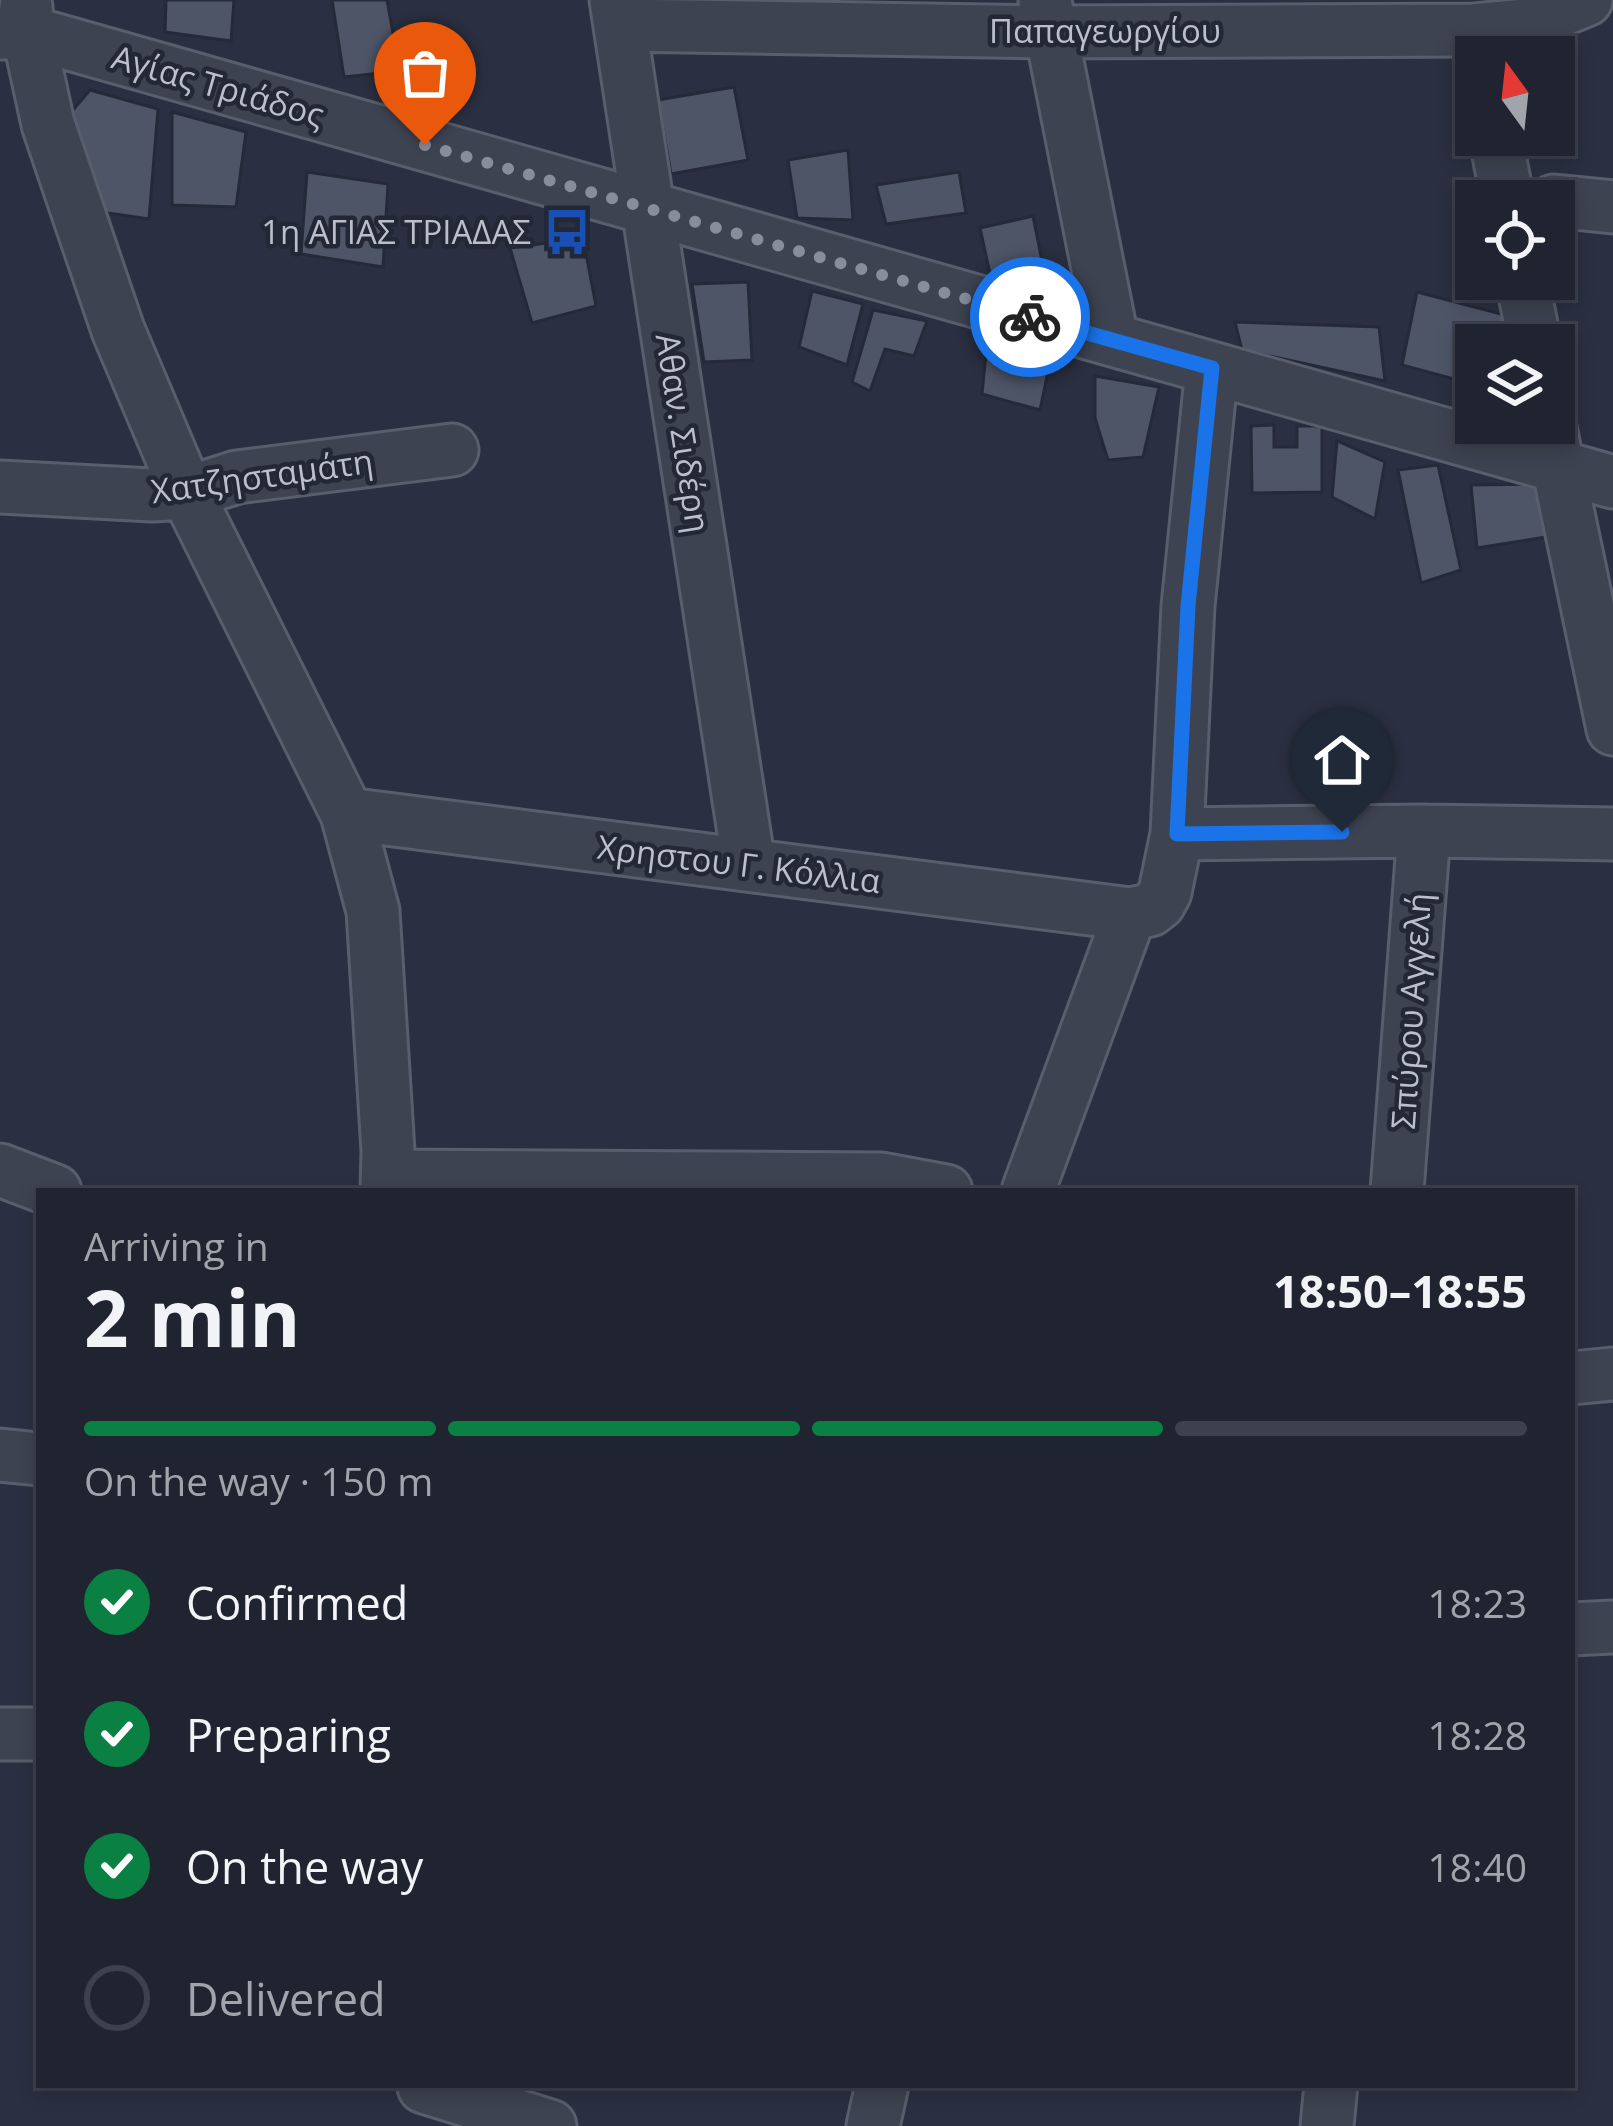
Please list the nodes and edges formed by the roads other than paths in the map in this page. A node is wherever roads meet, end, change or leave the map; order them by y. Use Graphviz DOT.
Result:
graph roads {
  1 [pos="1586,0"];
  2 [pos="618,13"];
  3 [pos="1048,16"];
  4 [pos="18,22"];
  5 [pos="1474,29"];
  6 [pos="1575,204"];
  7 [pos="1613,207"];
  8 [pos="646,208"];
  9 [pos="1112,340"];
  10 [pos="1212,368"];
  11 [pos="1553,445"];
  12 [pos="452,450"];
  13 [pos="1613,482"];
  14 [pos="0,487"];
  15 [pos="187,493"];
  16 [pos="1613,729"];
  17 [pos="346,814"];
  18 [pos="1424,831"];
  19 [pos="1177,834"];
  20 [pos="1613,834"];
  21 [pos="749,865"];
  22 [pos="1130,914"];
  23 [pos="0,1171"];
  24 [pos="388,1183"];
  25 [pos="881,1185"];
  26 [pos="47,1188"];
  27 [pos="914,1188"];
  28 [pos="1029,1188"];
  29 [pos="1397,1188"];
  30 [pos="1613,1374"];
  31 [pos="1575,1378"];
  32 [pos="0,1455"];
  33 [pos="36,1460"];
  34 [pos="1613,1628"];
  35 [pos="1575,1629"];
  36 [pos="0,1734"];
  37 [pos="36,1734"];
  38 [pos="423,2088"];
  39 [pos="430,2088"];
  40 [pos="881,2088"];
  41 [pos="1330,2088"];
  42 [pos="409,2126"];
  43 [pos="550,2126"];
  44 [pos="873,2126"];
  45 [pos="1328,2126"];
  1 -- 5 [label="street, Παπαγεωργίου"];
  2 -- 3 [label="street, Παπαγεωργίου"];
  2 -- 8 [label="street, Αθαν. Σιδέρη"];
  3 -- 5 [label="street, Παπαγεωργίου"];
  3 -- 9 [label="street"];
  4 -- 8 [label="street, Αγίας Τριάδος"];
  4 -- 15 [label="street"];
  6 -- 7 [label="street"];
  8 -- 9 [label="street, Αγίας Τριάδος"];
  8 -- 21 [label="street, Αθαν. Σιδέρη"];
  9 -- 10 [label="street, Αγίας Τριάδος"];
  10 -- 11 [label="street, Αγίας Τριάδος"];
  10 -- 19 [label="street"];
  11 -- 13 [label="street, Αγίας Τριάδος"];
  11 -- 16 [label="street"];
  12 -- 15 [label="street, Χατζησταμάτη"];
  14 -- 15 [label="street, Χατζησταμάτη"];
  15 -- 17 [label="street"];
  17 -- 21 [label="street, Χρηστου Γ. Κόλλια"];
  17 -- 24 [label="street"];
  18 -- 19 [label="street"];
  18 -- 20 [label="street"];
  18 -- 29 [label="street, Σπύρου Αγγελή"];
  19 -- 22 [label="street"];
  21 -- 22 [label="street, Χρηστου Γ. Κόλλια"];
  22 -- 28 [label="street"];
  23 -- 26 [label="street"];
  24 -- 25 [label="street"];
  25 -- 27 [label="street"];
  30 -- 31 [label="street"];
  32 -- 33 [label="street"];
  34 -- 35 [label="street"];
  36 -- 37 [label="street"];
  38 -- 42 [label="street"];
  39 -- 43 [label="street"];
  40 -- 44 [label="street"];
  41 -- 45 [label="street"];
}
